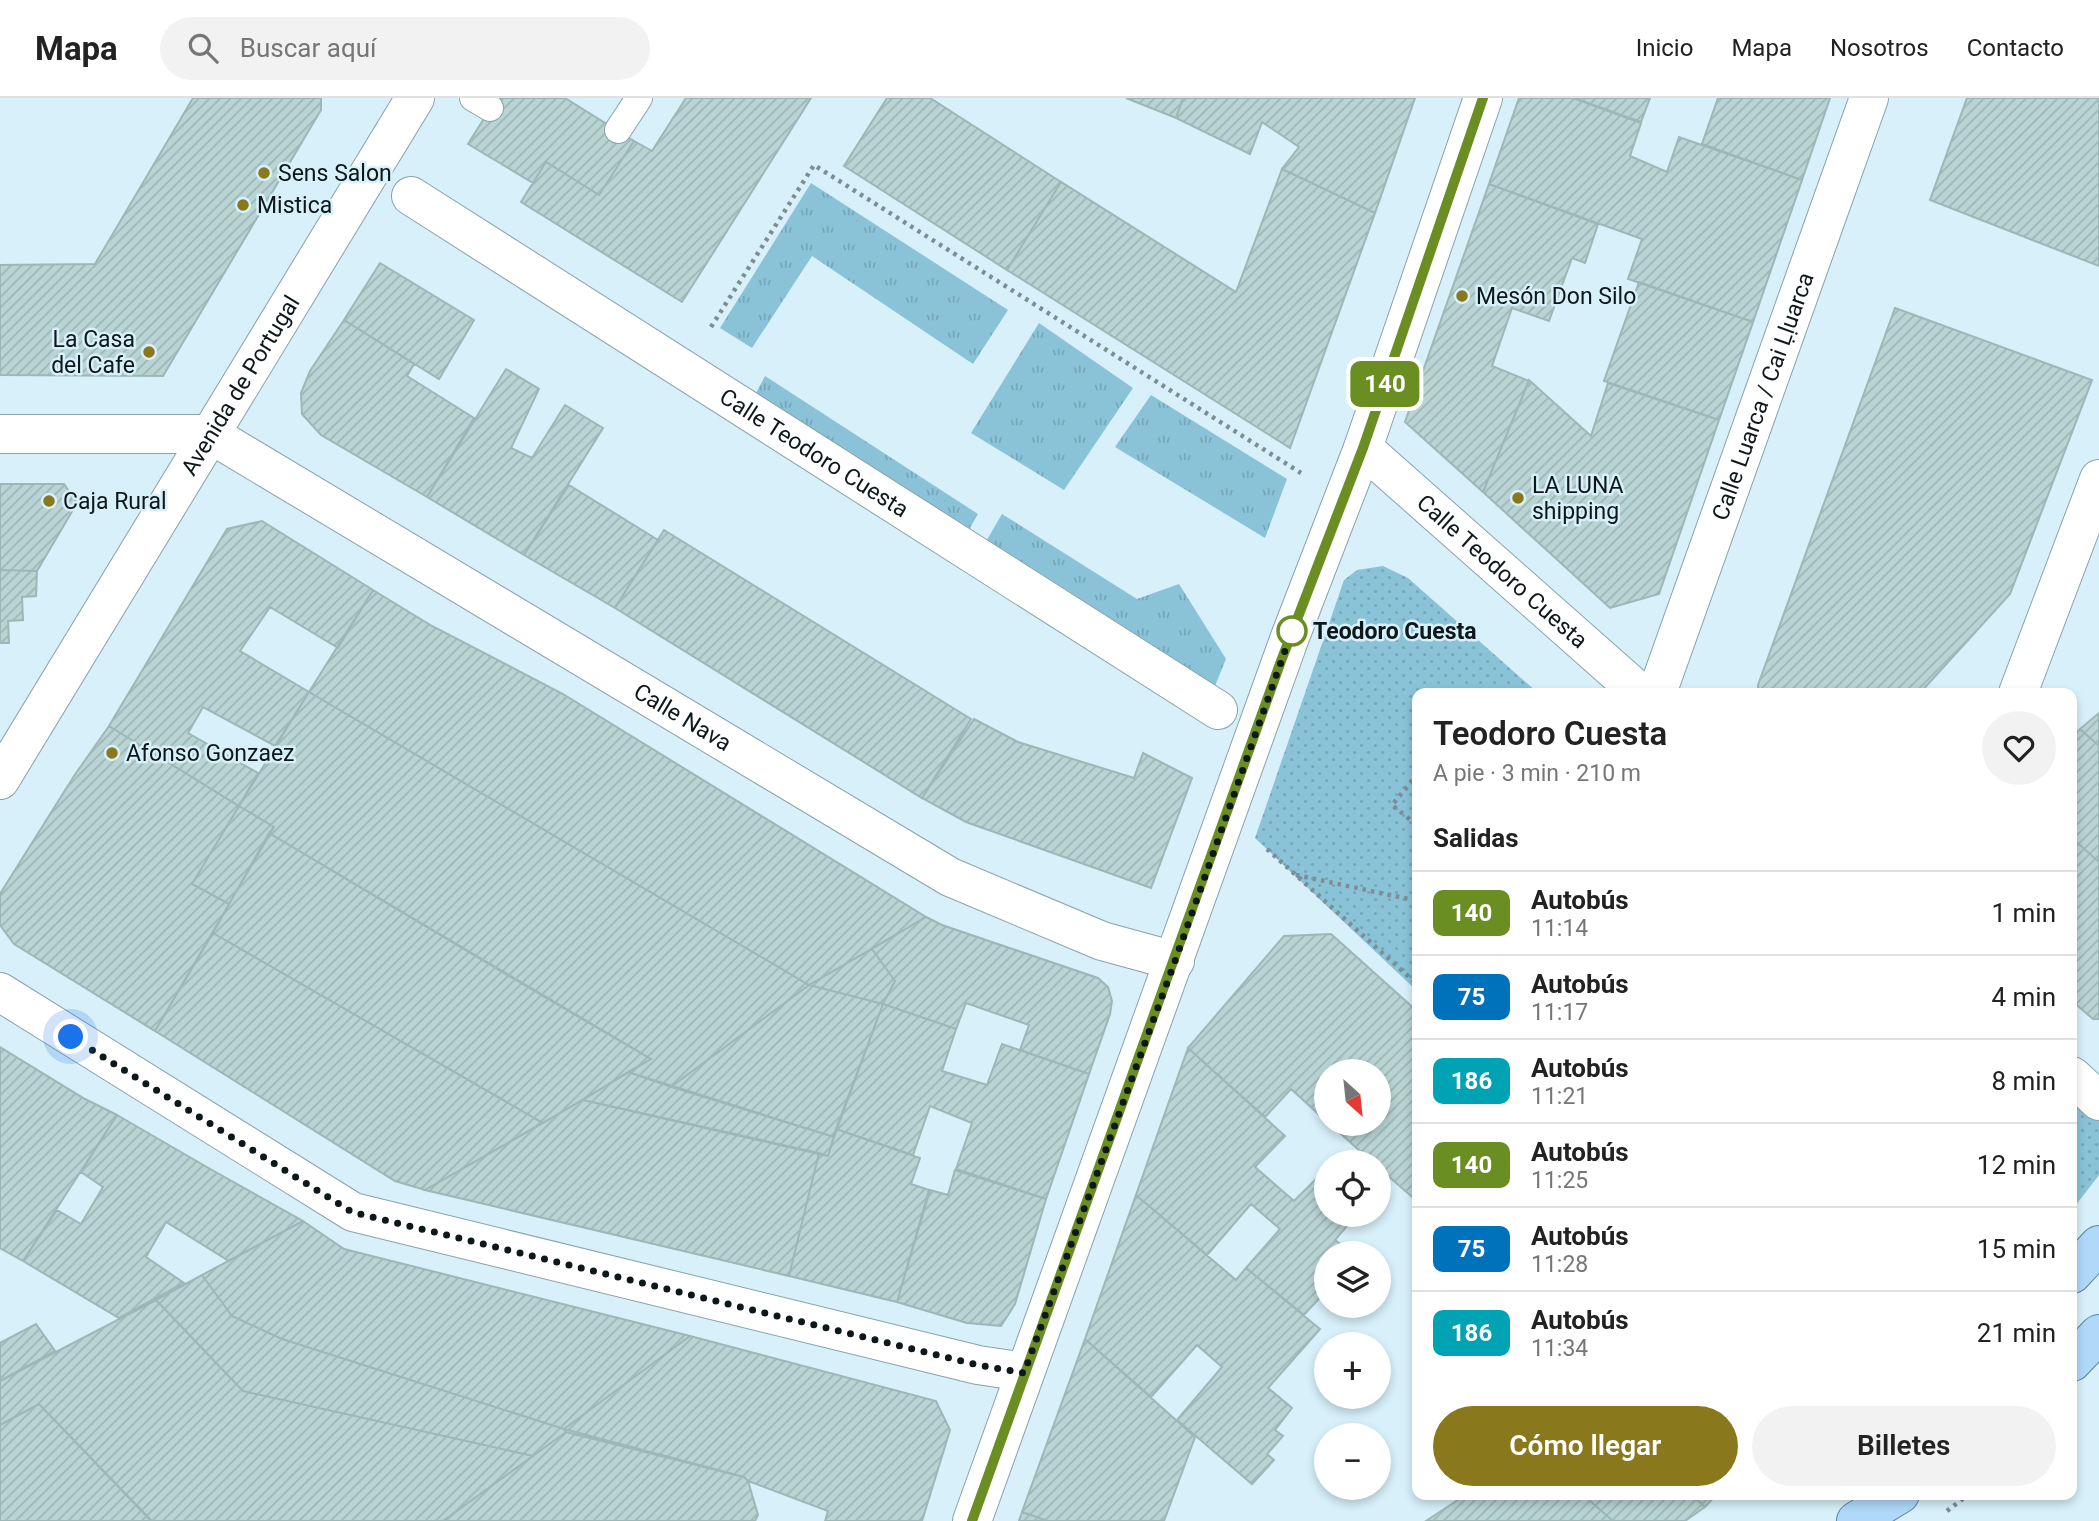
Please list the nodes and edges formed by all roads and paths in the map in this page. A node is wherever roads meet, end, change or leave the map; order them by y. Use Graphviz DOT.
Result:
graph roads {
  1 [pos="415,98"];
  2 [pos="639,98"];
  3 [pos="1483,98"];
  4 [pos="1869,98"];
  5 [pos="618,131"];
  6 [pos="411,196"];
  7 [pos="684,370"];
  8 [pos="0,434"];
  9 [pos="210,434"];
  10 [pos="1363,448"];
  11 [pos="1305,475"];
  12 [pos="2099,479"];
  13 [pos="1634,688"];
  14 [pos="1659,688"];
  15 [pos="2020,688"];
  16 [pos="1219,710"];
  17 [pos="0,780"];
  18 [pos="1412,781"];
  19 [pos="1226,812"];
  20 [pos="1412,821"];
  21 [pos="1296,875"];
  22 [pos="1412,900"];
  23 [pos="1175,961"];
  24 [pos="1412,980"];
  25 [pos="0,992"];
  26 [pos="2077,1081"];
  27 [pos="2099,1101"];
  28 [pos="2099,1245"];
  29 [pos="2077,1269"];
  30 [pos="1024,1373"];
  31 [pos="1887,1500"];
  32 [pos="1961,1500"];
  33 [pos="1866,1510"];
  34 [pos="1943,1514"];
  35 [pos="972,1521"];
  1 -- 9 [label="street, Avenida de Portugal"];
  2 -- 5 [label="lane"];
  3 -- 10 [label="street"];
  4 -- 14 [label="street, Calle Luarca / Cai Ḷḷuarca"];
  6 -- 7 [label="street, Calle Teodoro Cuesta"];
  7 -- 11 [label="path"];
  7 -- 16 [label="street, Calle Teodoro Cuesta"];
  8 -- 9 [label="street"];
  9 -- 17 [label="street, Avenida de Portugal"];
  9 -- 23 [label="street, Calle Nava"];
  10 -- 13 [label="street, Calle Teodoro Cuesta"];
  10 -- 19 [label="street"];
  12 -- 15 [label="street"];
  18 -- 20 [label="path"];
  19 -- 21 [label="path"];
  19 -- 23 [label="street"];
  21 -- 22 [label="path"];
  21 -- 24 [label="path"];
  23 -- 30 [label="street"];
  25 -- 30 [label="street"];
  26 -- 27 [label="street"];
  28 -- 29 [label="main road"];
  30 -- 35 [label="street"];
  31 -- 33 [label="main road"];
  32 -- 34 [label="path"];
}
